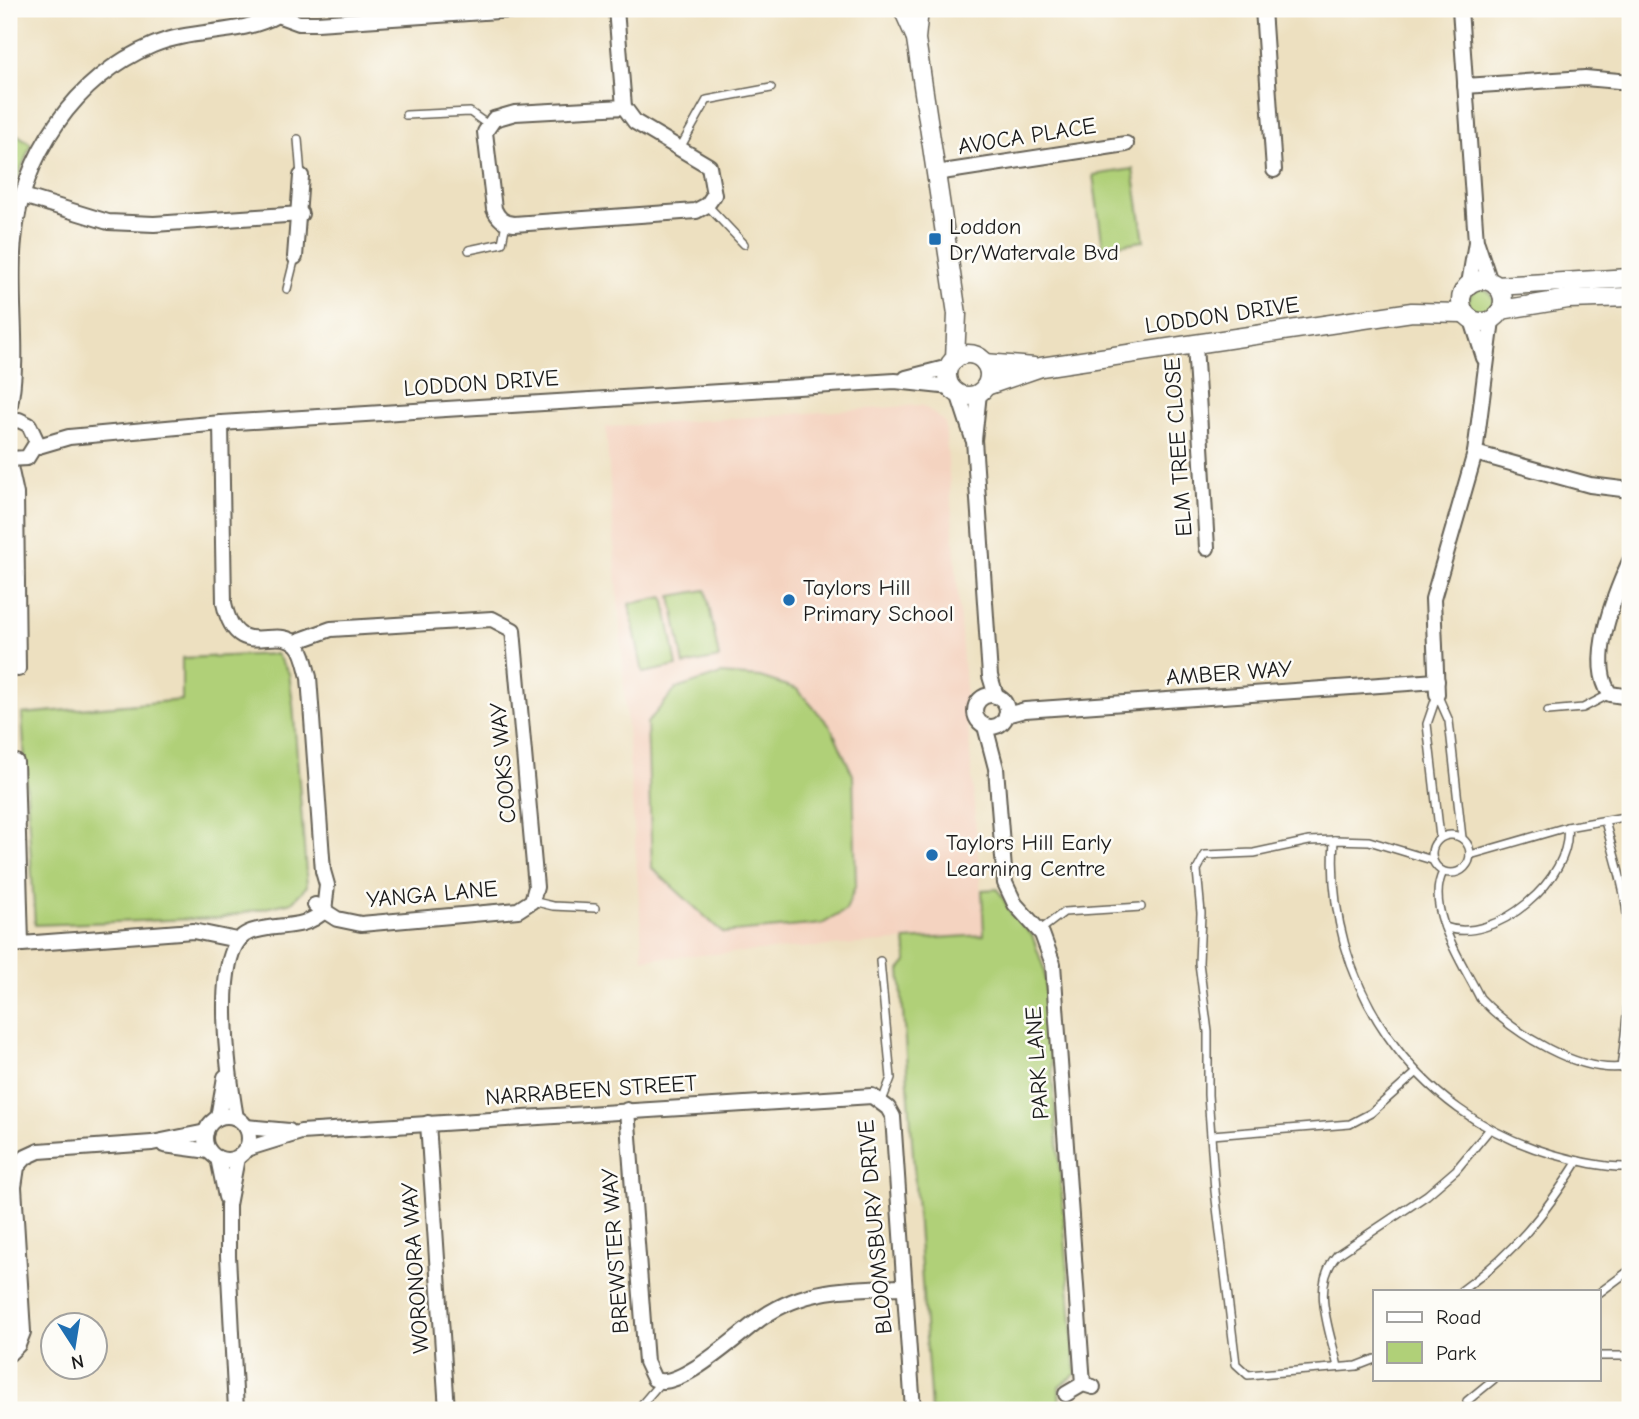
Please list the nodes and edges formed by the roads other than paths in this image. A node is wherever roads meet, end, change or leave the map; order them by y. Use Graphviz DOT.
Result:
graph roads {
  1 [pos="529,9"];
  2 [pos="616,9"];
  3 [pos="903,9"];
  4 [pos="919,9"];
  5 [pos="1263,9"];
  6 [pos="1460,9"];
  7 [pos="277,12"];
  8 [pos="916,39"];
  9 [pos="1630,82"];
  10 [pos="1465,86"];
  11 [pos="771,88"];
  12 [pos="624,107"];
  13 [pos="406,115"];
  14 [pos="488,125"];
  15 [pos="298,138"];
  16 [pos="1126,144"];
  17 [pos="680,148"];
  18 [pos="1274,170"];
  19 [pos="936,173"];
  20 [pos="301,176"];
  21 [pos="23,196"];
  22 [pos="707,205"];
  23 [pos="14,214"];
  24 [pos="301,214"];
  25 [pos="506,223"];
  26 [pos="1476,242"];
  27 [pos="744,244"];
  28 [pos="469,250"];
  29 [pos="295,257"];
  30 [pos="1630,278"];
  31 [pos="1493,284"];
  32 [pos="287,289"];
  33 [pos="1630,297"];
  34 [pos="1466,303"];
  35 [pos="1496,315"];
  36 [pos="1195,344"];
  37 [pos="1485,359"];
  38 [pos="965,361"];
  39 [pos="1041,367"];
  40 [pos="895,381"];
  41 [pos="15,382"];
  42 [pos="954,390"];
  43 [pos="982,390"];
  44 [pos="9,410"];
  45 [pos="9,422"];
  46 [pos="221,423"];
  47 [pos="30,427"];
  48 [pos="69,437"];
  49 [pos="974,440"];
  50 [pos="31,453"];
  51 [pos="1475,453"];
  52 [pos="9,461"];
  53 [pos="1630,490"];
  54 [pos="16,494"];
  55 [pos="1207,548"];
  56 [pos="1630,561"];
  57 [pos="1624,591"];
  58 [pos="295,642"];
  59 [pos="18,669"];
  60 [pos="1437,688"];
  61 [pos="1610,694"];
  62 [pos="1630,697"];
  63 [pos="995,710"];
  64 [pos="1548,711"];
  65 [pos="16,762"];
  66 [pos="1630,816"];
  67 [pos="1605,821"];
  68 [pos="1567,827"];
  69 [pos="1440,837"];
  70 [pos="1462,838"];
  71 [pos="1334,840"];
  72 [pos="1470,855"];
  73 [pos="1432,860"];
  74 [pos="1443,872"];
  75 [pos="532,901"];
  76 [pos="1141,907"];
  77 [pos="319,908"];
  78 [pos="595,908"];
  79 [pos="1444,927"];
  80 [pos="1039,930"];
  81 [pos="232,939"];
  82 [pos="15,944"];
  83 [pos="880,961"];
  84 [pos="227,1065"];
  85 [pos="1630,1066"];
  86 [pos="1621,1068"];
  87 [pos="1416,1073"];
  88 [pos="882,1101"];
  89 [pos="627,1110"];
  90 [pos="218,1118"];
  91 [pos="241,1123"];
  92 [pos="428,1123"];
  93 [pos="1489,1130"];
  94 [pos="206,1132"];
  95 [pos="301,1132"];
  96 [pos="1212,1135"];
  97 [pos="152,1143"];
  98 [pos="242,1153"];
  99 [pos="213,1154"];
  100 [pos="15,1160"];
  101 [pos="1578,1161"];
  102 [pos="1630,1167"];
  103 [pos="228,1205"];
  104 [pos="1630,1270"];
  105 [pos="904,1287"];
  106 [pos="1462,1290"];
  107 [pos="1600,1292"];
  108 [pos="9,1354"];
  109 [pos="1600,1356"];
  110 [pos="1630,1356"];
  111 [pos="1373,1360"];
  112 [pos="1338,1367"];
  113 [pos="1493,1380"];
  114 [pos="660,1383"];
  115 [pos="1066,1394"];
  116 [pos="1467,1401"];
  117 [pos="236,1410"];
  118 [pos="447,1410"];
  119 [pos="637,1410"];
  120 [pos="913,1410"];
  1 -- 7 [label="street"];
  2 -- 12 [label="street"];
  3 -- 8 [label="street"];
  4 -- 8 [label="street"];
  5 -- 18 [label="street"];
  6 -- 10 [label="street"];
  7 -- 21 [label="street"];
  8 -- 19 [label="street"];
  9 -- 10 [label="street"];
  10 -- 26 [label="street"];
  11 -- 17 [label="lane"];
  12 -- 14 [label="street"];
  12 -- 17 [label="street"];
  13 -- 14 [label="lane"];
  14 -- 25 [label="street"];
  15 -- 20 [label="lane"];
  16 -- 19 [label="street, AVOCA PLACE"];
  17 -- 22 [label="street"];
  19 -- 38 [label="street"];
  20 -- 24 [label="street"];
  21 -- 23 [label="street"];
  21 -- 24 [label="street"];
  22 -- 25 [label="street"];
  22 -- 27 [label="lane"];
  23 -- 41 [label="street"];
  24 -- 29 [label="street"];
  25 -- 28 [label="lane"];
  26 -- 31 [label="street"];
  26 -- 34 [label="street"];
  29 -- 32 [label="lane"];
  30 -- 31 [label="street"];
  31 -- 34 [label="street"];
  31 -- 35 [label="street"];
  33 -- 35 [label="street"];
  34 -- 35 [label="street"];
  34 -- 36 [label="street, LODDON DRIVE"];
  34 -- 37 [label="street"];
  35 -- 37 [label="street"];
  36 -- 39 [label="street, LODDON DRIVE"];
  36 -- 55 [label="street, ELM TREE CLOSE"];
  37 -- 51 [label="street"];
  38 -- 39 [label="street, LODDON DRIVE"];
  38 -- 40 [label="street, LODDON DRIVE"];
  38 -- 42 [label="street"];
  38 -- 43 [label="street"];
  39 -- 43 [label="street, LODDON DRIVE"];
  40 -- 42 [label="street, LODDON DRIVE"];
  40 -- 46 [label="street, LODDON DRIVE"];
  41 -- 44 [label="street"];
  41 -- 47 [label="street"];
  42 -- 43 [label="street, LODDON DRIVE"];
  42 -- 49 [label="street, PARK LANE"];
  43 -- 49 [label="street, PARK LANE"];
  45 -- 47 [label="street, LODDON DRIVE"];
  46 -- 48 [label="street, LODDON DRIVE"];
  46 -- 58 [label="street"];
  47 -- 48 [label="street, LODDON DRIVE"];
  47 -- 50 [label="street"];
  48 -- 50 [label="street, LODDON DRIVE"];
  49 -- 63 [label="street, PARK LANE"];
  50 -- 52 [label="street, LODDON DRIVE"];
  50 -- 54 [label="street"];
  51 -- 53 [label="street"];
  51 -- 60 [label="street"];
  52 -- 54 [label="street"];
  54 -- 59 [label="street"];
  56 -- 57 [label="street"];
  57 -- 61 [label="street"];
  58 -- 75 [label="street, COOKS WAY"];
  58 -- 77 [label="street"];
  60 -- 63 [label="street, AMBER WAY"];
  60 -- 69 [label="lane"];
  60 -- 70 [label="lane"];
  61 -- 62 [label="street"];
  61 -- 64 [label="lane"];
  63 -- 80 [label="street, PARK LANE"];
  65 -- 82 [label="street"];
  66 -- 67 [label="lane"];
  67 -- 68 [label="lane"];
  67 -- 86 [label="lane"];
  68 -- 72 [label="lane"];
  68 -- 79 [label="lane"];
  69 -- 70 [label="lane"];
  69 -- 73 [label="lane"];
  70 -- 72 [label="lane"];
  71 -- 73 [label="lane"];
  71 -- 87 [label="lane"];
  71 -- 96 [label="lane"];
  72 -- 74 [label="lane"];
  73 -- 74 [label="lane"];
  74 -- 79 [label="lane"];
  75 -- 77 [label="street, YANGA LANE"];
  75 -- 78 [label="lane, YANGA LANE"];
  76 -- 80 [label="lane"];
  77 -- 81 [label="street"];
  79 -- 86 [label="lane"];
  80 -- 115 [label="street, PARK LANE"];
  81 -- 82 [label="street"];
  81 -- 84 [label="street"];
  83 -- 88 [label="lane, BLOOMSBURY DRIVE"];
  84 -- 90 [label="street"];
  84 -- 91 [label="street"];
  85 -- 86 [label="lane"];
  87 -- 93 [label="lane"];
  87 -- 96 [label="lane"];
  88 -- 89 [label="street, NARRABEEN STREET"];
  88 -- 105 [label="street, BLOOMSBURY DRIVE"];
  89 -- 92 [label="street, NARRABEEN STREET"];
  89 -- 114 [label="street, BREWSTER WAY"];
  90 -- 91 [label="street"];
  90 -- 94 [label="street"];
  91 -- 95 [label="street, NARRABEEN STREET"];
  91 -- 98 [label="street"];
  92 -- 95 [label="street, NARRABEEN STREET"];
  92 -- 118 [label="street, WORONORA WAY"];
  93 -- 101 [label="lane"];
  93 -- 112 [label="lane"];
  94 -- 97 [label="street"];
  94 -- 99 [label="street"];
  95 -- 98 [label="street, NARRABEEN STREET"];
  96 -- 112 [label="lane"];
  97 -- 99 [label="street"];
  97 -- 100 [label="street"];
  98 -- 99 [label="street"];
  98 -- 103 [label="street"];
  99 -- 103 [label="street"];
  100 -- 108 [label="street"];
  101 -- 102 [label="lane"];
  101 -- 106 [label="lane"];
  103 -- 117 [label="street"];
  104 -- 107 [label="lane"];
  105 -- 114 [label="street"];
  105 -- 120 [label="street, BLOOMSBURY DRIVE"];
  109 -- 110 [label="lane"];
  111 -- 112 [label="lane"];
  113 -- 116 [label="lane"];
  114 -- 119 [label="lane"];
}
